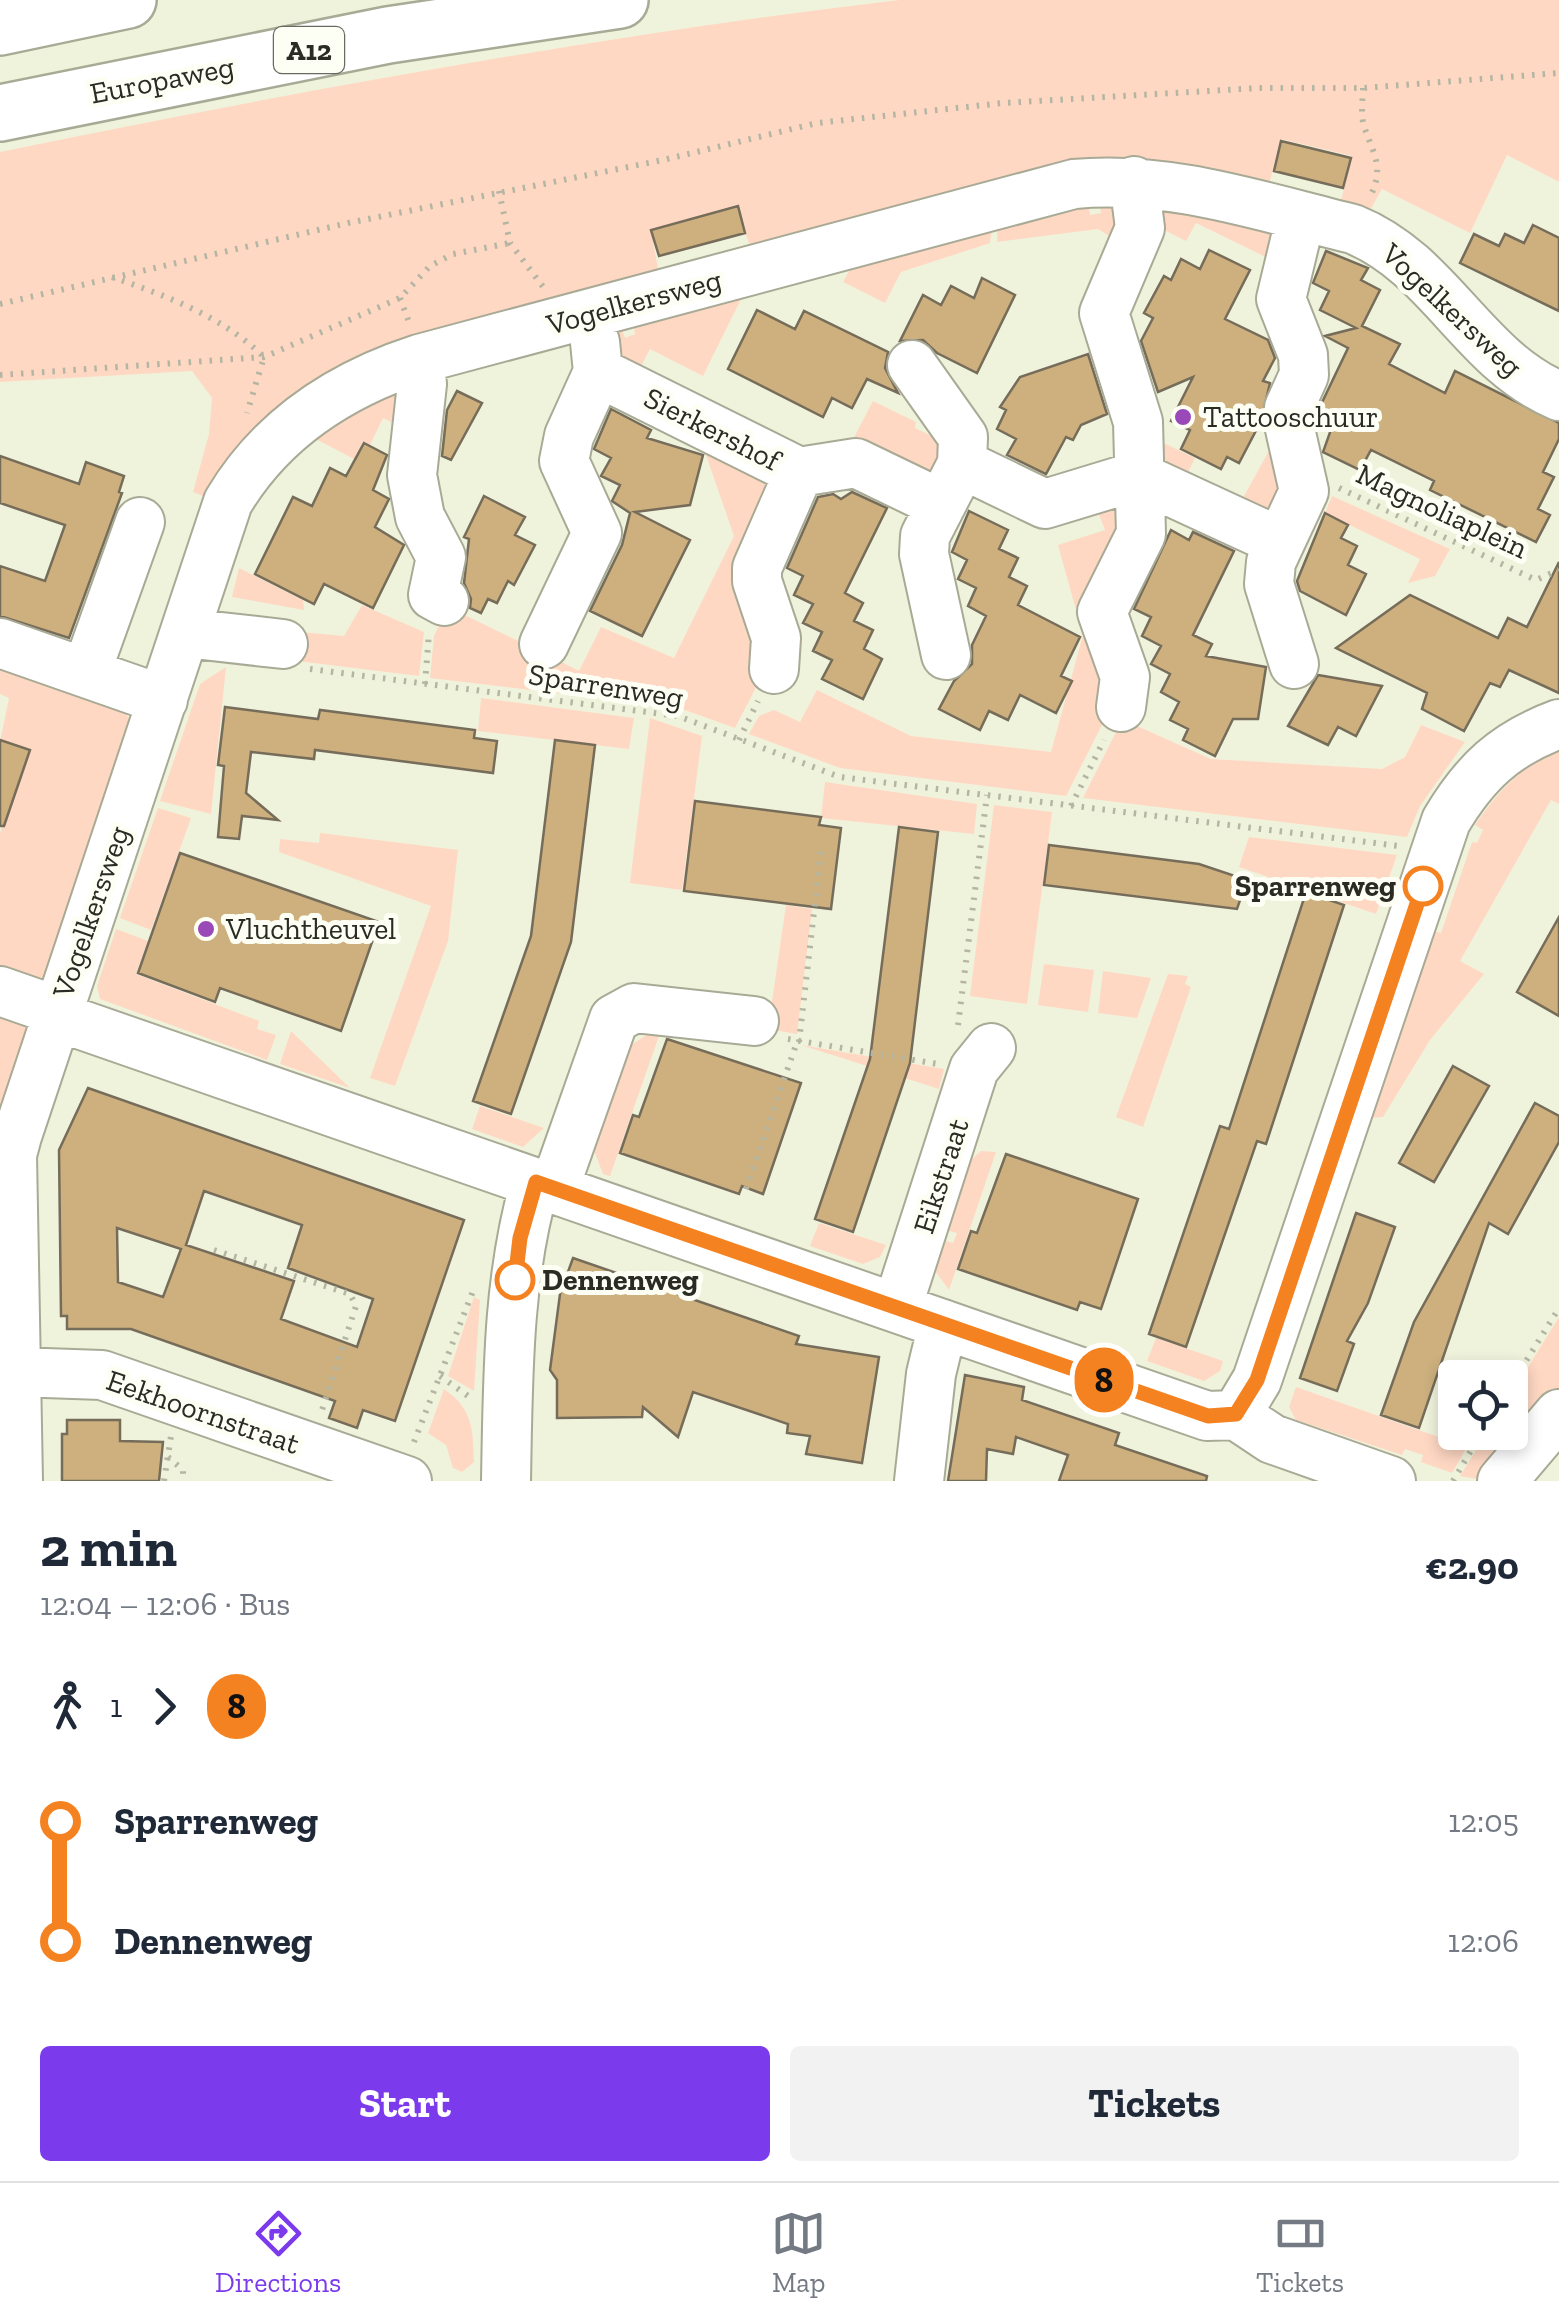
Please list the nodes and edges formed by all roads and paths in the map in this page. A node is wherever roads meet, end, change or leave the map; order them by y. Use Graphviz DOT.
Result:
graph roads {
  1 [pos="128,0"];
  2 [pos="620,0"];
  3 [pos="0,27"];
  4 [pos="1559,73"];
  5 [pos="1363,88"];
  6 [pos="0,113"];
  7 [pos="1134,181"];
  8 [pos="499,191"];
  9 [pos="1301,216"];
  10 [pos="1353,229"];
  11 [pos="510,242"];
  12 [pos="109,276"];
  13 [pos="0,304"];
  14 [pos="582,316"];
  15 [pos="264,356"];
  16 [pos="419,359"];
  17 [pos="912,364"];
  18 [pos="598,372"];
  19 [pos="0,375"];
  20 [pos="1559,396"];
  21 [pos="251,464"];
  22 [pos="799,472"];
  23 [pos="1138,476"];
  24 [pos="951,484"];
  25 [pos="1304,491"];
  26 [pos="140,522"];
  27 [pos="1280,542"];
  28 [pos="1559,570"];
  29 [pos="444,601"];
  30 [pos="185,633"];
  31 [pos="0,643"];
  32 [pos="544,644"];
  33 [pos="288,655"];
  34 [pos="946,656"];
  35 [pos="1294,664"];
  36 [pos="774,669"];
  37 [pos="86,673"];
  38 [pos="163,700"];
  39 [pos="1121,707"];
  40 [pos="1559,724"];
  41 [pos="987,795"];
  42 [pos="1072,806"];
  43 [pos="821,850"];
  44 [pos="1435,850"];
  45 [pos="0,991"];
  46 [pos="56,1016"];
  47 [pos="786,1036"];
  48 [pos="973,1061"];
  49 [pos="545,1186"];
  50 [pos="746,1188"];
  51 [pos="214,1250"];
  52 [pos="516,1274"];
  53 [pos="897,1308"];
  54 [pos="1559,1308"];
  55 [pos="943,1324"];
  56 [pos="11,1351"];
  57 [pos="1527,1360"];
  58 [pos="440,1376"];
  59 [pos="482,1406"];
  60 [pos="1236,1414"];
  61 [pos="1559,1414"];
  62 [pos="168,1457"];
  63 [pos="322,1461"];
  64 [pos="409,1464"];
  65 [pos="18,1481"];
  66 [pos="183,1481"];
  67 [pos="506,1481"];
  68 [pos="920,1481"];
  69 [pos="1390,1481"];
  70 [pos="1502,1481"];
  1 -- 3 [label="highway"];
  2 -- 6 [label="highway, Europaweg / A12"];
  4 -- 5 [label="path"];
  5 -- 8 [label="path"];
  5 -- 10 [label="path"];
  7 -- 9 [label="street, Vogelkersweg"];
  7 -- 14 [label="street, Vogelkersweg"];
  7 -- 23 [label="street"];
  8 -- 11 [label="path"];
  8 -- 12 [label="path"];
  9 -- 10 [label="street, Vogelkersweg"];
  9 -- 25 [label="street"];
  10 -- 20 [label="street, Vogelkersweg"];
  11 -- 14 [label="path"];
  11 -- 15 [label="path"];
  12 -- 13 [label="path"];
  12 -- 15 [label="path"];
  14 -- 16 [label="street, Vogelkersweg"];
  14 -- 18 [label="street"];
  15 -- 19 [label="path"];
  15 -- 21 [label="path"];
  16 -- 21 [label="street, Vogelkersweg"];
  16 -- 29 [label="street"];
  17 -- 24 [label="street"];
  18 -- 22 [label="street, Sierkershof"];
  18 -- 32 [label="street"];
  21 -- 30 [label="street, Vogelkersweg"];
  22 -- 24 [label="street"];
  22 -- 36 [label="street, Sierkershof"];
  23 -- 24 [label="street"];
  23 -- 27 [label="street"];
  23 -- 39 [label="street"];
  24 -- 34 [label="street"];
  25 -- 27 [label="street"];
  25 -- 28 [label="path, Magnoliaplein"];
  26 -- 37 [label="street"];
  27 -- 35 [label="street"];
  30 -- 33 [label="street"];
  30 -- 38 [label="street, Vogelkersweg"];
  31 -- 37 [label="street"];
  33 -- 41 [label="path, Sparrenweg"];
  37 -- 38 [label="street"];
  38 -- 46 [label="street, Vogelkersweg"];
  39 -- 42 [label="path"];
  40 -- 44 [label="street"];
  41 -- 42 [label="path, Sparrenweg"];
  41 -- 48 [label="path"];
  42 -- 44 [label="path, Sparrenweg"];
  43 -- 47 [label="path"];
  44 -- 60 [label="street"];
  45 -- 46 [label="street"];
  46 -- 49 [label="street"];
  46 -- 56 [label="street, Vogelkersweg"];
  47 -- 48 [label="path"];
  47 -- 49 [label="street"];
  47 -- 50 [label="path"];
  48 -- 53 [label="street, Eikstraat"];
  49 -- 52 [label="street"];
  49 -- 53 [label="street"];
  51 -- 63 [label="path"];
  52 -- 58 [label="path"];
  52 -- 67 [label="street"];
  53 -- 55 [label="street"];
  54 -- 57 [label="path"];
  55 -- 60 [label="street"];
  55 -- 68 [label="street"];
  56 -- 63 [label="street, Eekhoornstraat"];
  56 -- 65 [label="street, Vogelkersweg"];
  58 -- 59 [label="path"];
  58 -- 64 [label="path"];
  60 -- 69 [label="street"];
  61 -- 70 [label="street"];
  62 -- 66 [label="path"];
  63 -- 64 [label="street, Eekhoornstraat"];
}
